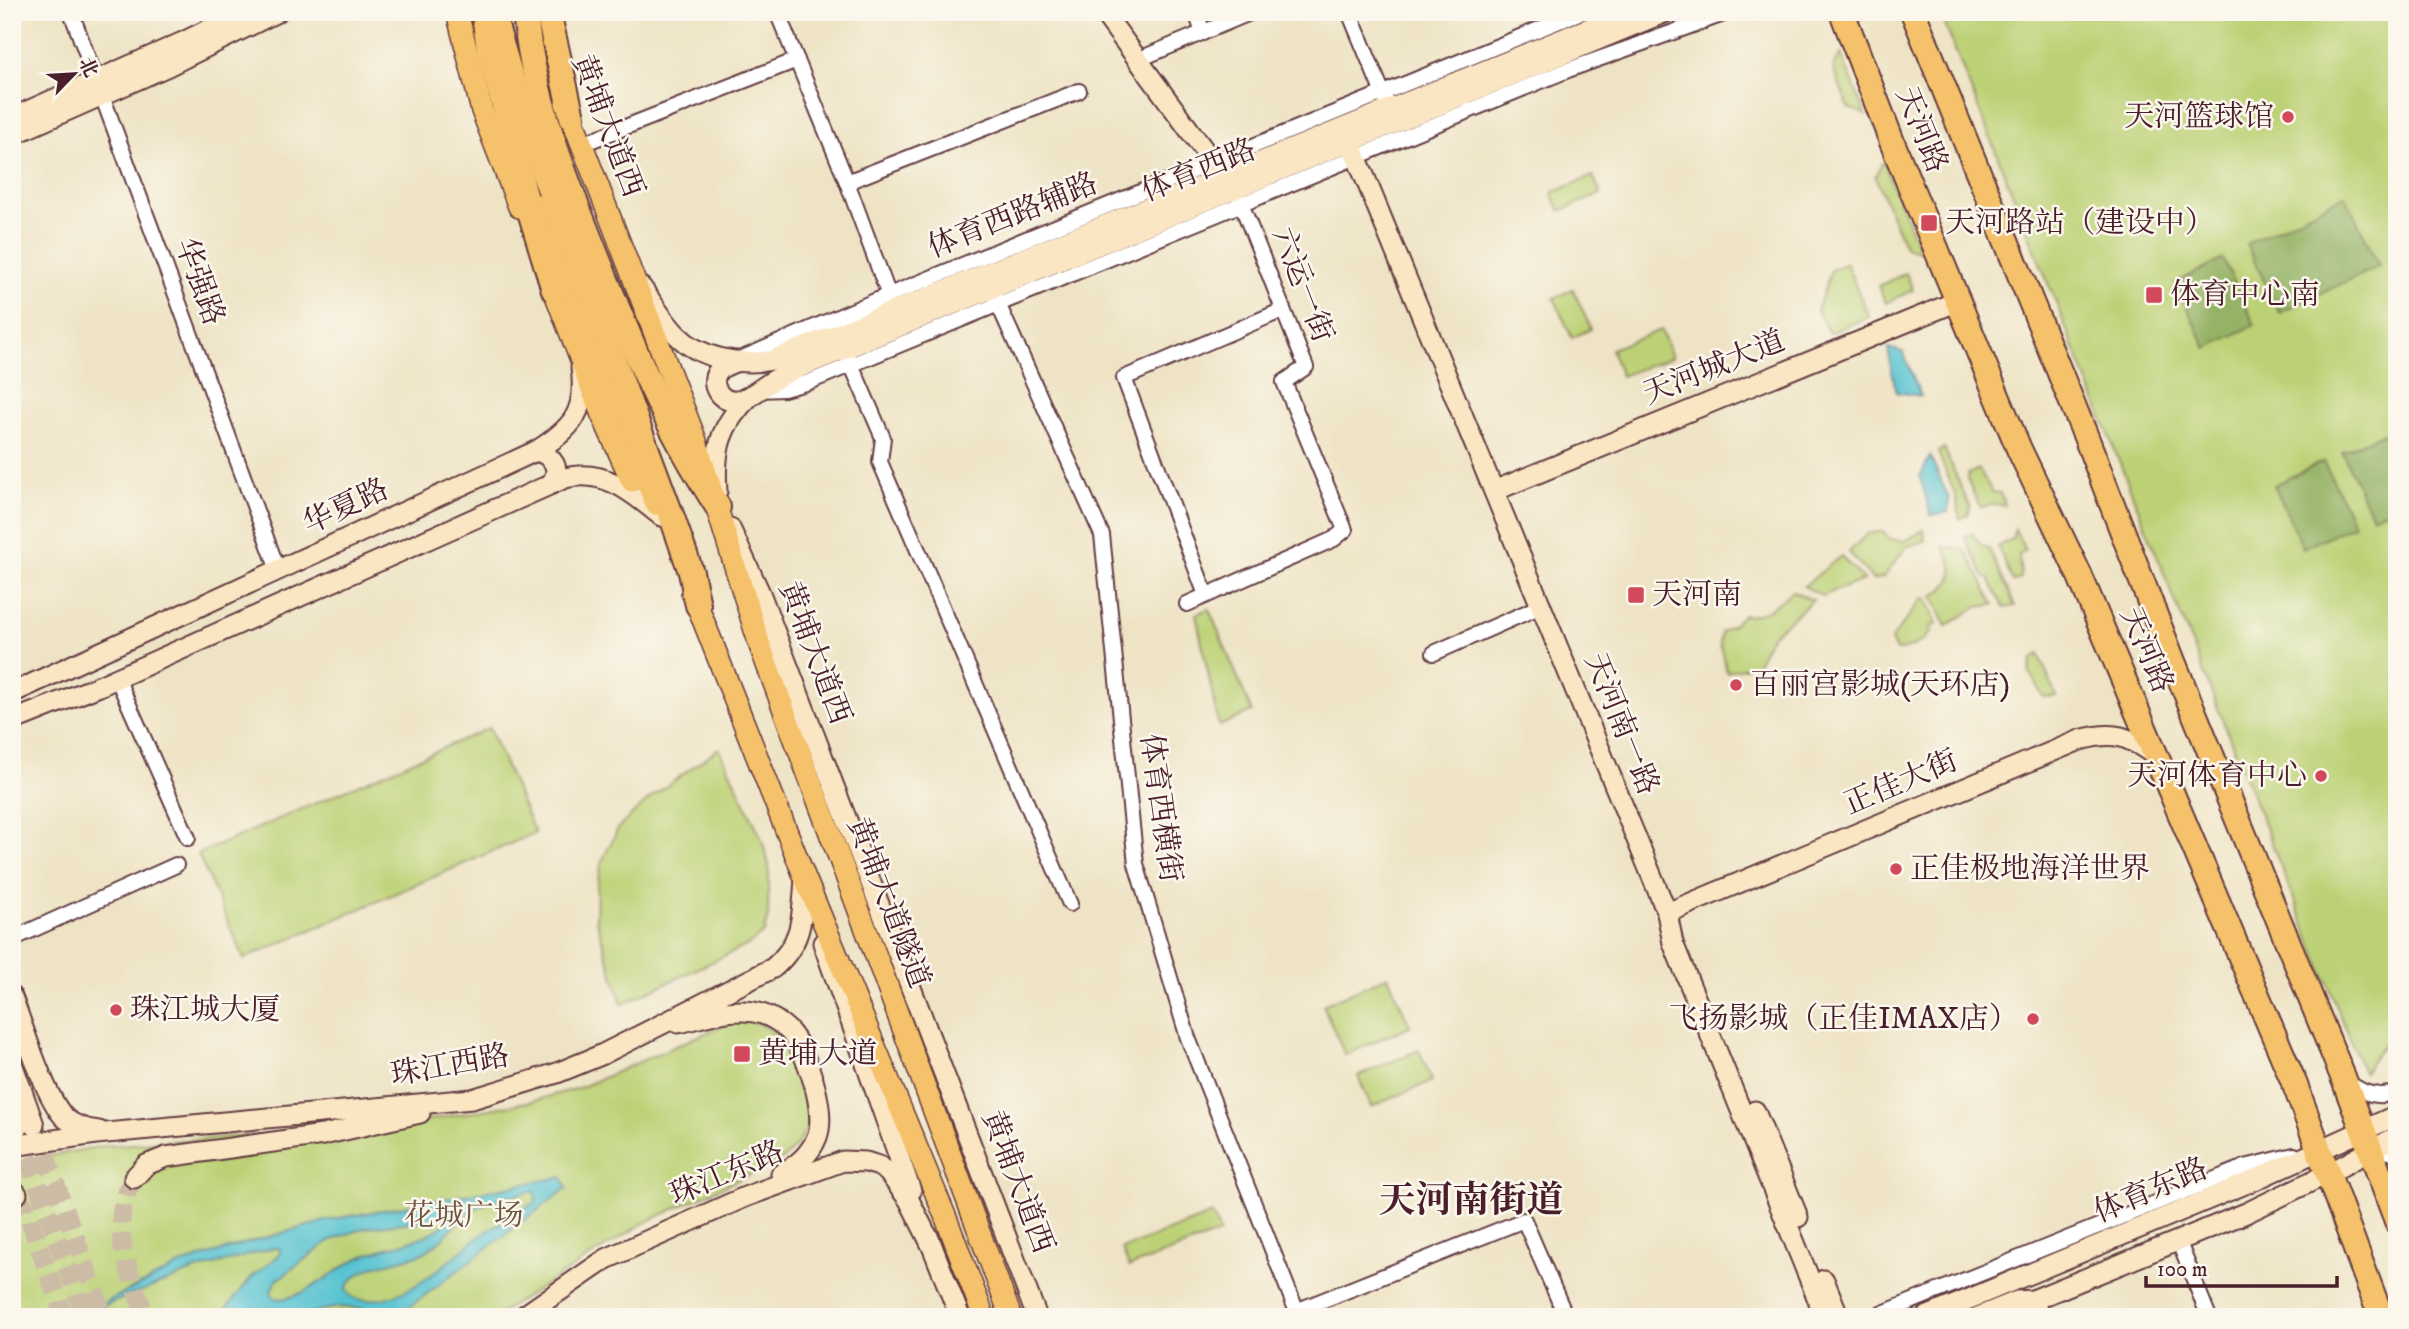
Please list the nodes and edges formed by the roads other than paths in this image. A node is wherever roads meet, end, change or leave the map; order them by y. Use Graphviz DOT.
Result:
graph roads {
  1 [pos="71,12"];
  2 [pos="244,12"];
  3 [pos="277,12"];
  4 [pos="457,12"];
  5 [pos="482,12"];
  6 [pos="492,12"];
  7 [pos="525,12"];
  8 [pos="532,12"];
  9 [pos="548,12"];
  10 [pos="777,12"];
  11 [pos="1103,12"];
  12 [pos="1196,12"];
  13 [pos="1252,12"];
  14 [pos="1349,12"];
  15 [pos="1581,12"];
  16 [pos="1628,12"];
  17 [pos="1666,12"];
  18 [pos="1729,12"];
  19 [pos="1842,12"];
  20 [pos="1913,12"];
  21 [pos="1689,20"];
  22 [pos="1203,33"];
  23 [pos="797,60"];
  24 [pos="1137,60"];
  25 [pos="99,89"];
  26 [pos="1079,91"];
  27 [pos="1386,101"];
  28 [pos="572,117"];
  29 [pos="12,118"];
  30 [pos="505,119"];
  31 [pos="12,135"];
  32 [pos="582,144"];
  33 [pos="1353,149"];
  34 [pos="548,158"];
  35 [pos="847,182"];
  36 [pos="1227,183"];
  37 [pos="631,271"];
  38 [pos="554,290"];
  39 [pos="994,296"];
  40 [pos="1958,301"];
  41 [pos="892,304"];
  42 [pos="1283,310"];
  43 [pos="848,357"];
  44 [pos="738,360"];
  45 [pos="757,390"];
  46 [pos="536,451"];
  47 [pos="551,484"];
  48 [pos="1494,491"];
  49 [pos="718,507"];
  50 [pos="661,516"];
  51 [pos="278,570"];
  52 [pos="1206,595"];
  53 [pos="1187,604"];
  54 [pos="698,605"];
  55 [pos="1541,606"];
  56 [pos="1434,653"];
  57 [pos="117,678"];
  58 [pos="97,687"];
  59 [pos="12,693"];
  60 [pos="12,721"];
  61 [pos="12,736"];
  62 [pos="2157,757"];
  63 [pos="188,838"];
  64 [pos="176,865"];
  65 [pos="805,878"];
  66 [pos="1070,904"];
  67 [pos="1667,913"];
  68 [pos="12,939"];
  69 [pos="12,996"];
  70 [pos="649,1030"];
  71 [pos="12,1063"];
  72 [pos="2343,1077"];
  73 [pos="2397,1092"];
  74 [pos="472,1098"];
  75 [pos="2397,1115"];
  76 [pos="19,1129"];
  77 [pos="117,1132"];
  78 [pos="2397,1136"];
  79 [pos="2367,1140"];
  80 [pos="2319,1150"];
  81 [pos="2397,1152"];
  82 [pos="2329,1173"];
  83 [pos="134,1178"];
  84 [pos="745,1197"];
  85 [pos="2397,1221"];
  86 [pos="2178,1240"];
  87 [pos="932,1246"];
  88 [pos="2028,1309"];
  89 [pos="542,1310"];
  90 [pos="1297,1314"];
  91 [pos="520,1317"];
  92 [pos="960,1317"];
  93 [pos="984,1317"];
  94 [pos="1011,1317"];
  95 [pos="1037,1317"];
  96 [pos="1566,1317"];
  97 [pos="1825,1317"];
  98 [pos="1839,1317"];
  99 [pos="1873,1317"];
  100 [pos="1926,1317"];
  101 [pos="1978,1317"];
  102 [pos="2209,1317"];
  103 [pos="2381,1317"];
  1 -- 25 [label="street, 华强路"];
  2 -- 25 [label="main road"];
  3 -- 25 [label="main road"];
  4 -- 38 [label="main road"];
  5 -- 30 [label="main road"];
  6 -- 34 [label="highway"];
  7 -- 34 [label="highway"];
  8 -- 28 [label="main road, 黄埔大道西"];
  9 -- 28 [label="highway"];
  10 -- 23 [label="street"];
  11 -- 24 [label="main road"];
  12 -- 22 [label="street"];
  13 -- 22 [label="street"];
  14 -- 27 [label="street"];
  15 -- 27 [label="street"];
  16 -- 27 [label="main road, 体育西路"];
  17 -- 33 [label="main road, 体育西路"];
  18 -- 21 [label="street"];
  19 -- 40 [label="highway, 天河路"];
  20 -- 72 [label="highway, 天河路"];
  21 -- 33 [label="street"];
  22 -- 24 [label="street"];
  23 -- 32 [label="street"];
  23 -- 35 [label="street"];
  24 -- 36 [label="main road"];
  25 -- 29 [label="main road"];
  25 -- 31 [label="main road"];
  25 -- 51 [label="street, 华强路"];
  26 -- 35 [label="street"];
  27 -- 36 [label="main road, 体育西路"];
  28 -- 32 [label="main road, 黄埔大道西"];
  30 -- 38 [label="highway"];
  30 -- 50 [label="main road"];
  32 -- 37 [label="main road, 黄埔大道西"];
  33 -- 36 [label="main road, 体育西路"];
  33 -- 48 [label="main road, 天河南一路"];
  34 -- 49 [label="highway"];
  34 -- 54 [label="highway"];
  35 -- 41 [label="street"];
  36 -- 39 [label="main road, 体育西路"];
  36 -- 41 [label="main road, 体育西路"];
  36 -- 42 [label="street, 六运一街"];
  37 -- 44 [label="main road, 体育西路"];
  37 -- 49 [label="main road, 黄埔大道西"];
  38 -- 46 [label="main road, 华夏路"];
  38 -- 50 [label="main road"];
  39 -- 43 [label="main road, 体育西路"];
  39 -- 90 [label="street, 体育西横街"];
  40 -- 48 [label="main road, 天河城大道"];
  40 -- 62 [label="highway, 天河路"];
  41 -- 44 [label="main road, 体育西路"];
  42 -- 52 [label="street, 六运一街"];
  42 -- 52 [label="street"];
  43 -- 45 [label="main road, 体育西路"];
  43 -- 66 [label="street"];
  44 -- 45 [label="main road"];
  45 -- 49 [label="main road"];
  46 -- 47 [label="main road"];
  46 -- 51 [label="main road, 华夏路"];
  47 -- 50 [label="main road"];
  47 -- 57 [label="main road"];
  48 -- 55 [label="main road, 天河南一路"];
  49 -- 94 [label="main road, 黄埔大道隧道"];
  49 -- 95 [label="main road, 黄埔大道西"];
  50 -- 54 [label="main road"];
  51 -- 59 [label="main road, 华夏路"];
  52 -- 53 [label="street"];
  54 -- 65 [label="main road"];
  55 -- 56 [label="street"];
  55 -- 67 [label="main road, 天河南一路"];
  57 -- 58 [label="main road"];
  57 -- 63 [label="street"];
  58 -- 60 [label="main road"];
  58 -- 61 [label="main road"];
  62 -- 67 [label="main road, 正佳大街"];
  62 -- 80 [label="highway, 天河路"];
  64 -- 68 [label="street"];
  65 -- 70 [label="main road, 珠江西路"];
  65 -- 87 [label="main road"];
  65 -- 93 [label="main road"];
  67 -- 97 [label="main road, 天河南一路"];
  67 -- 98 [label="main road"];
  69 -- 77 [label="main road"];
  70 -- 74 [label="main road, 珠江西路"];
  70 -- 84 [label="main road"];
  71 -- 76 [label="main road"];
  72 -- 73 [label="street"];
  72 -- 79 [label="highway, 天河路"];
  74 -- 77 [label="main road, 珠江西路"];
  74 -- 83 [label="main road"];
  75 -- 79 [label="main road, 体育东路"];
  76 -- 77 [label="main road, 珠江西路"];
  78 -- 79 [label="main road, 体育东路"];
  79 -- 80 [label="main road, 体育东路"];
  79 -- 81 [label="street"];
  79 -- 82 [label="main road, 体育东路"];
  79 -- 85 [label="highway, 天河路"];
  80 -- 82 [label="highway, 天河路"];
  80 -- 99 [label="street"];
  80 -- 100 [label="main road, 体育东路"];
  82 -- 86 [label="main road, 体育东路"];
  82 -- 103 [label="highway, 天河路"];
  84 -- 87 [label="main road, 珠江东路"];
  84 -- 89 [label="main road, 珠江东路"];
  86 -- 88 [label="main road, 体育东路"];
  86 -- 102 [label="street"];
  87 -- 92 [label="main road"];
  88 -- 101 [label="main road, 体育东路"];
  89 -- 91 [label="main road, 珠江东路"];
  90 -- 96 [label="street"];
}
